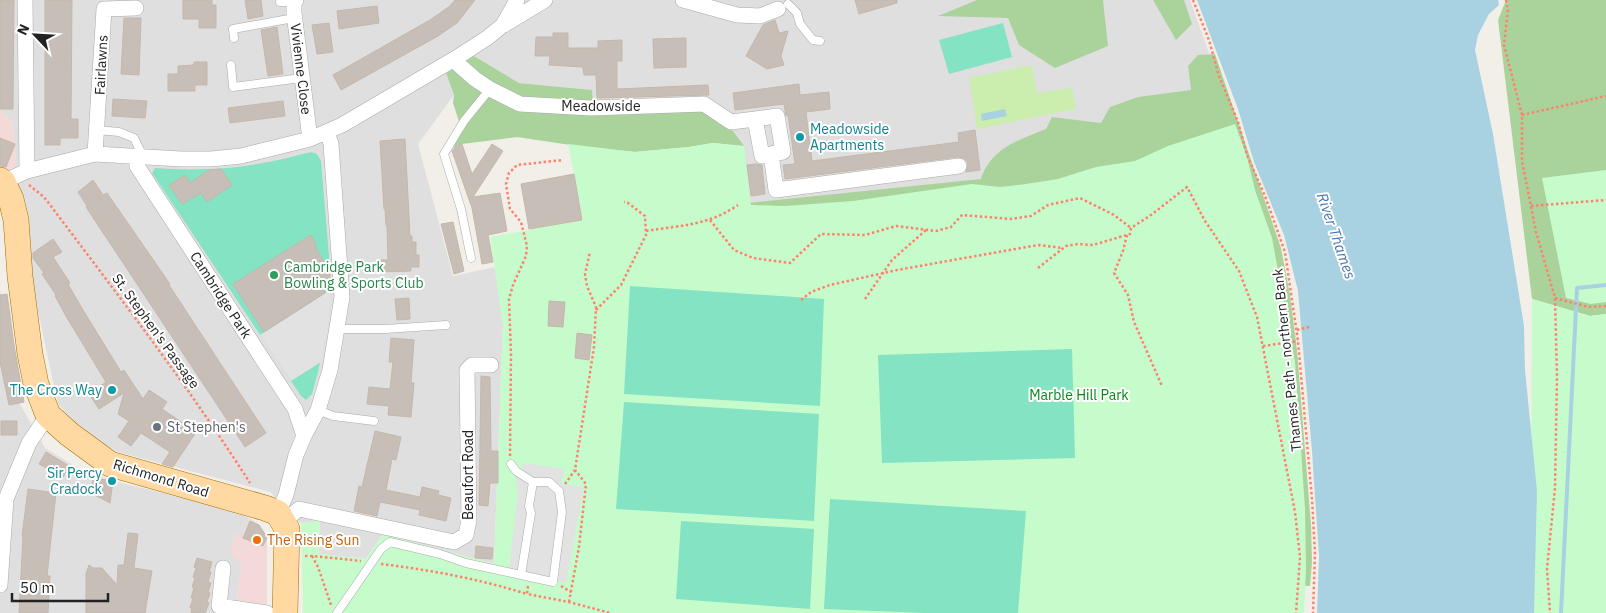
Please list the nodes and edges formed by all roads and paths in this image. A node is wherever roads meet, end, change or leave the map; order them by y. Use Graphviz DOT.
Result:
graph roads {
  1 [pos="26,0"];
  2 [pos="517,0"];
  3 [pos="545,0"];
  4 [pos="1194,0"];
  5 [pos="1506,0"];
  6 [pos="290,1"];
  7 [pos="687,1"];
  8 [pos="785,4"];
  9 [pos="136,8"];
  10 [pos="294,18"];
  11 [pos="503,26"];
  12 [pos="234,38"];
  13 [pos="820,41"];
  14 [pos="456,58"];
  15 [pos="231,65"];
  16 [pos="301,78"];
  17 [pos="490,89"];
  18 [pos="1606,96"];
  19 [pos="1522,115"];
  20 [pos="755,118"];
  21 [pos="97,130"];
  22 [pos="327,132"];
  23 [pos="310,139"];
  24 [pos="95,154"];
  25 [pos="771,154"];
  26 [pos="139,156"];
  27 [pos="563,160"];
  28 [pos="959,166"];
  29 [pos="12,177"];
  30 [pos="1606,200"];
  31 [pos="624,202"];
  32 [pos="738,205"];
  33 [pos="1531,206"];
  34 [pos="710,220"];
  35 [pos="1131,228"];
  36 [pos="926,230"];
  37 [pos="646,231"];
  38 [pos="1127,235"];
  39 [pos="1063,248"];
  40 [pos="590,252"];
  41 [pos="471,258"];
  42 [pos="1038,268"];
  43 [pos="881,274"];
  44 [pos="1555,298"];
  45 [pos="865,299"];
  46 [pos="801,300"];
  47 [pos="1606,306"];
  48 [pos="595,312"];
  49 [pos="446,325"];
  50 [pos="1309,327"];
  51 [pos="337,329"];
  52 [pos="1297,330"];
  53 [pos="1298,342"];
  54 [pos="1262,346"];
  55 [pos="491,365"];
  56 [pos="1162,386"];
  57 [pos="318,410"];
  58 [pos="48,414"];
  59 [pos="374,421"];
  60 [pos="304,436"];
  61 [pos="512,464"];
  62 [pos="574,470"];
  63 [pos="533,482"];
  64 [pos="560,491"];
  65 [pos="276,514"];
  66 [pos="312,556"];
  67 [pos="288,557"];
  68 [pos="372,563"];
  69 [pos="223,568"];
  70 [pos="521,576"];
  71 [pos="530,578"];
  72 [pos="0,586"];
  73 [pos="526,594"];
  74 [pos="569,602"];
  75 [pos="331,606"];
  76 [pos="218,609"];
  77 [pos="268,613"];
  78 [pos="285,613"];
  79 [pos="338,613"];
  80 [pos="610,613"];
  81 [pos="1296,613"];
  82 [pos="1313,613"];
  83 [pos="1550,613"];
  1 -- 29 [label="street"];
  2 -- 11 [label="street"];
  3 -- 11 [label="street"];
  4 -- 52 [label="path, Thames Path - northern Bank"];
  5 -- 19 [label="path"];
  6 -- 10 [label="street, Vivienne Close"];
  7 -- 8 [label="street"];
  8 -- 13 [label="lane"];
  9 -- 21 [label="street, Fairlawns"];
  10 -- 12 [label="lane"];
  10 -- 16 [label="street, Vivienne Close"];
  11 -- 14 [label="street"];
  14 -- 17 [label="street, Meadowside"];
  14 -- 22 [label="street"];
  15 -- 16 [label="lane"];
  16 -- 23 [label="street, Vivienne Close"];
  17 -- 20 [label="street, Meadowside"];
  17 -- 41 [label="lane"];
  18 -- 19 [label="path"];
  19 -- 33 [label="path"];
  20 -- 25 [label="street"];
  20 -- 25 [label="street, Meadowside"];
  21 -- 24 [label="street, Fairlawns"];
  21 -- 26 [label="lane"];
  22 -- 23 [label="street"];
  22 -- 51 [label="street"];
  23 -- 26 [label="street"];
  24 -- 26 [label="street"];
  24 -- 29 [label="street"];
  25 -- 28 [label="street"];
  26 -- 60 [label="street, Cambridge Park"];
  27 -- 61 [label="path"];
  29 -- 58 [label="main road, Richmond Road"];
  29 -- 65 [label="path, St. Stephen's Passage"];
  30 -- 33 [label="path"];
  31 -- 37 [label="path"];
  32 -- 34 [label="path"];
  33 -- 44 [label="path"];
  34 -- 36 [label="path"];
  34 -- 37 [label="path"];
  35 -- 36 [label="path"];
  35 -- 38 [label="path"];
  35 -- 54 [label="path"];
  36 -- 43 [label="path"];
  37 -- 48 [label="path"];
  38 -- 39 [label="path"];
  38 -- 56 [label="path"];
  39 -- 42 [label="path"];
  39 -- 43 [label="path"];
  40 -- 48 [label="path"];
  43 -- 45 [label="path"];
  43 -- 46 [label="path"];
  44 -- 47 [label="path"];
  44 -- 83 [label="path"];
  48 -- 62 [label="path"];
  49 -- 51 [label="lane"];
  50 -- 52 [label="path"];
  51 -- 57 [label="street"];
  52 -- 53 [label="path, Thames Path - northern Bank"];
  53 -- 54 [label="path"];
  53 -- 82 [label="path, Thames Path - northern Bank"];
  54 -- 81 [label="path"];
  55 -- 65 [label="street, Beaufort Road"];
  57 -- 59 [label="lane"];
  57 -- 60 [label="street"];
  58 -- 65 [label="main road, Richmond Road"];
  58 -- 72 [label="street"];
  60 -- 65 [label="street"];
  61 -- 63 [label="lane"];
  62 -- 64 [label="path"];
  62 -- 74 [label="path"];
  63 -- 64 [label="lane"];
  63 -- 70 [label="lane"];
  64 -- 71 [label="lane"];
  65 -- 67 [label="main road"];
  66 -- 67 [label="path"];
  66 -- 68 [label="path"];
  66 -- 75 [label="path"];
  67 -- 78 [label="main road"];
  68 -- 70 [label="lane"];
  68 -- 73 [label="path"];
  68 -- 79 [label="lane"];
  69 -- 76 [label="street"];
  70 -- 71 [label="lane"];
  71 -- 73 [label="path"];
  73 -- 74 [label="path"];
  74 -- 80 [label="path"];
  76 -- 77 [label="street"];
}
